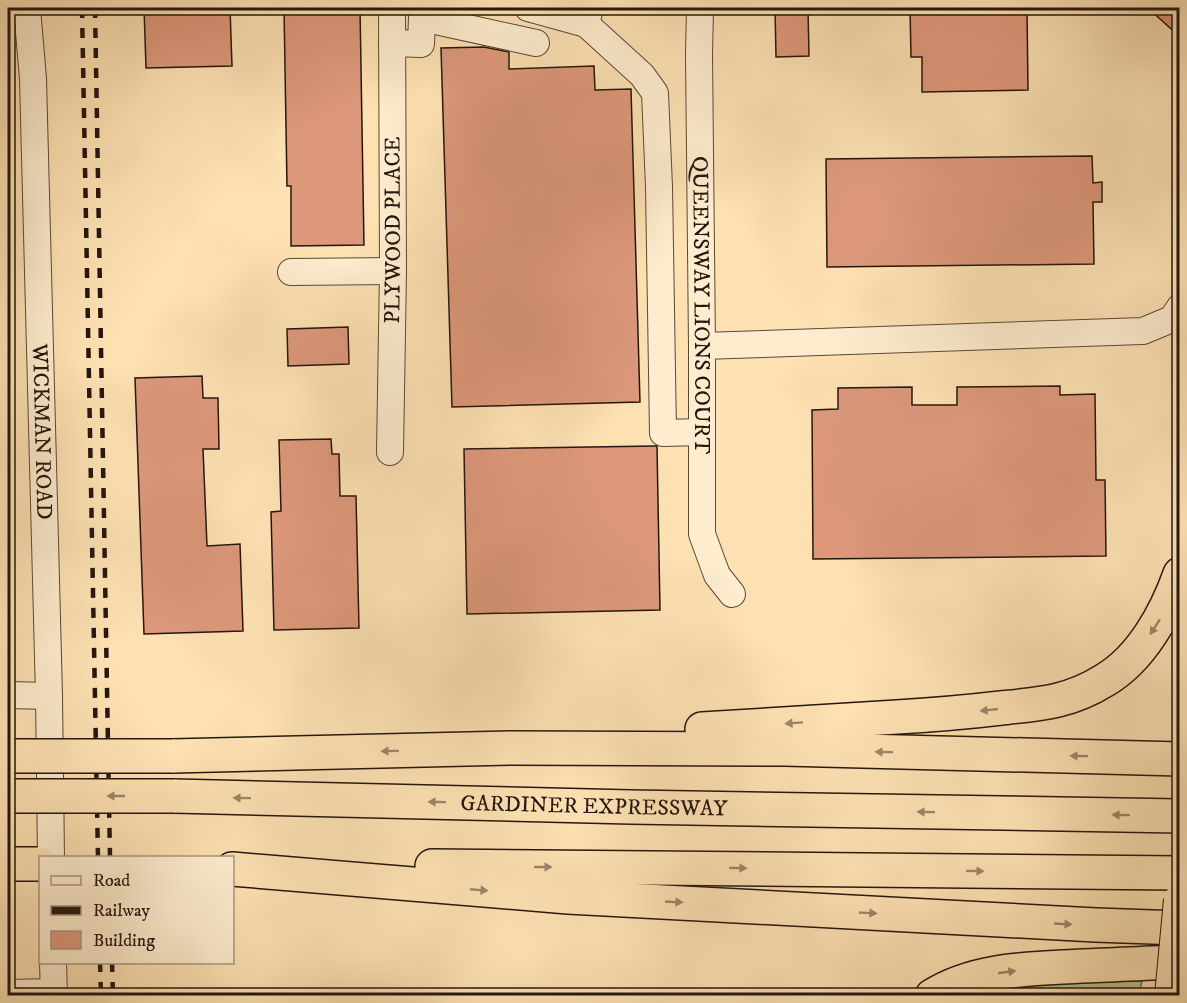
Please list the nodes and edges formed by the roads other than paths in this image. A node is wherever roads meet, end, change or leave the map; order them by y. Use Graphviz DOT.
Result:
graph roads {
  1 [pos="27,8"];
  2 [pos="392,8"];
  3 [pos="528,8"];
  4 [pos="700,8"];
  5 [pos="423,13"];
  6 [pos="588,16"];
  7 [pos="392,43"];
  8 [pos="536,43"];
  9 [pos="393,271"];
  10 [pos="291,272"];
  11 [pos="1179,307"];
  12 [pos="702,346"];
  13 [pos="702,432"];
  14 [pos="390,452"];
  15 [pos="1179,574"];
  16 [pos="732,594"];
  17 [pos="8,695"];
  18 [pos="49,696"];
  19 [pos="512,748"];
  20 [pos="8,756"];
  21 [pos="1179,759"];
  22 [pos="8,796"];
  23 [pos="1179,816"];
  24 [pos="51,856"];
  25 [pos="8,864"];
  26 [pos="39,864"];
  27 [pos="234,867"];
  28 [pos="234,867"];
  29 [pos="1179,873"];
  30 [pos="1179,900"];
  31 [pos="1179,928"];
  32 [pos="1179,962"];
  33 [pos="53,964"];
  34 [pos="8,993"];
  35 [pos="54,994"];
  36 [pos="932,996"];
  37 [pos="1171,996"];
  1 -- 18 [label="street, WICKMAN ROAD"];
  2 -- 7 [label="street, PLYWOOD PLACE"];
  3 -- 6 [label="street"];
  4 -- 12 [label="street, QUEENSWAY LIONS COURT"];
  5 -- 7 [label="street"];
  5 -- 8 [label="street"];
  6 -- 13 [label="street"];
  7 -- 9 [label="street, PLYWOOD PLACE"];
  9 -- 10 [label="street"];
  9 -- 14 [label="street, PLYWOOD PLACE"];
  11 -- 12 [label="street"];
  12 -- 13 [label="street, QUEENSWAY LIONS COURT"];
  13 -- 16 [label="street, QUEENSWAY LIONS COURT"];
  15 -- 19 [label="highway, one-way"];
  17 -- 18 [label="street"];
  18 -- 24 [label="street, WICKMAN ROAD"];
  19 -- 20 [label="highway, one-way, bridge"];
  21 -- 19 [label="highway, one-way"];
  23 -- 22 [label="highway, GARDINER EXPRESSWAY, one-way, bridge"];
  25 -- 26 [label="highway"];
  27 -- 29 [label="highway, one-way"];
  28 -- 31 [label="highway, one-way"];
  30 -- 37 [label="main road, bridge"];
  36 -- 32 [label="highway, one-way"];
  33 -- 35 [label="street"];
  34 -- 35 [label="street"];
}
